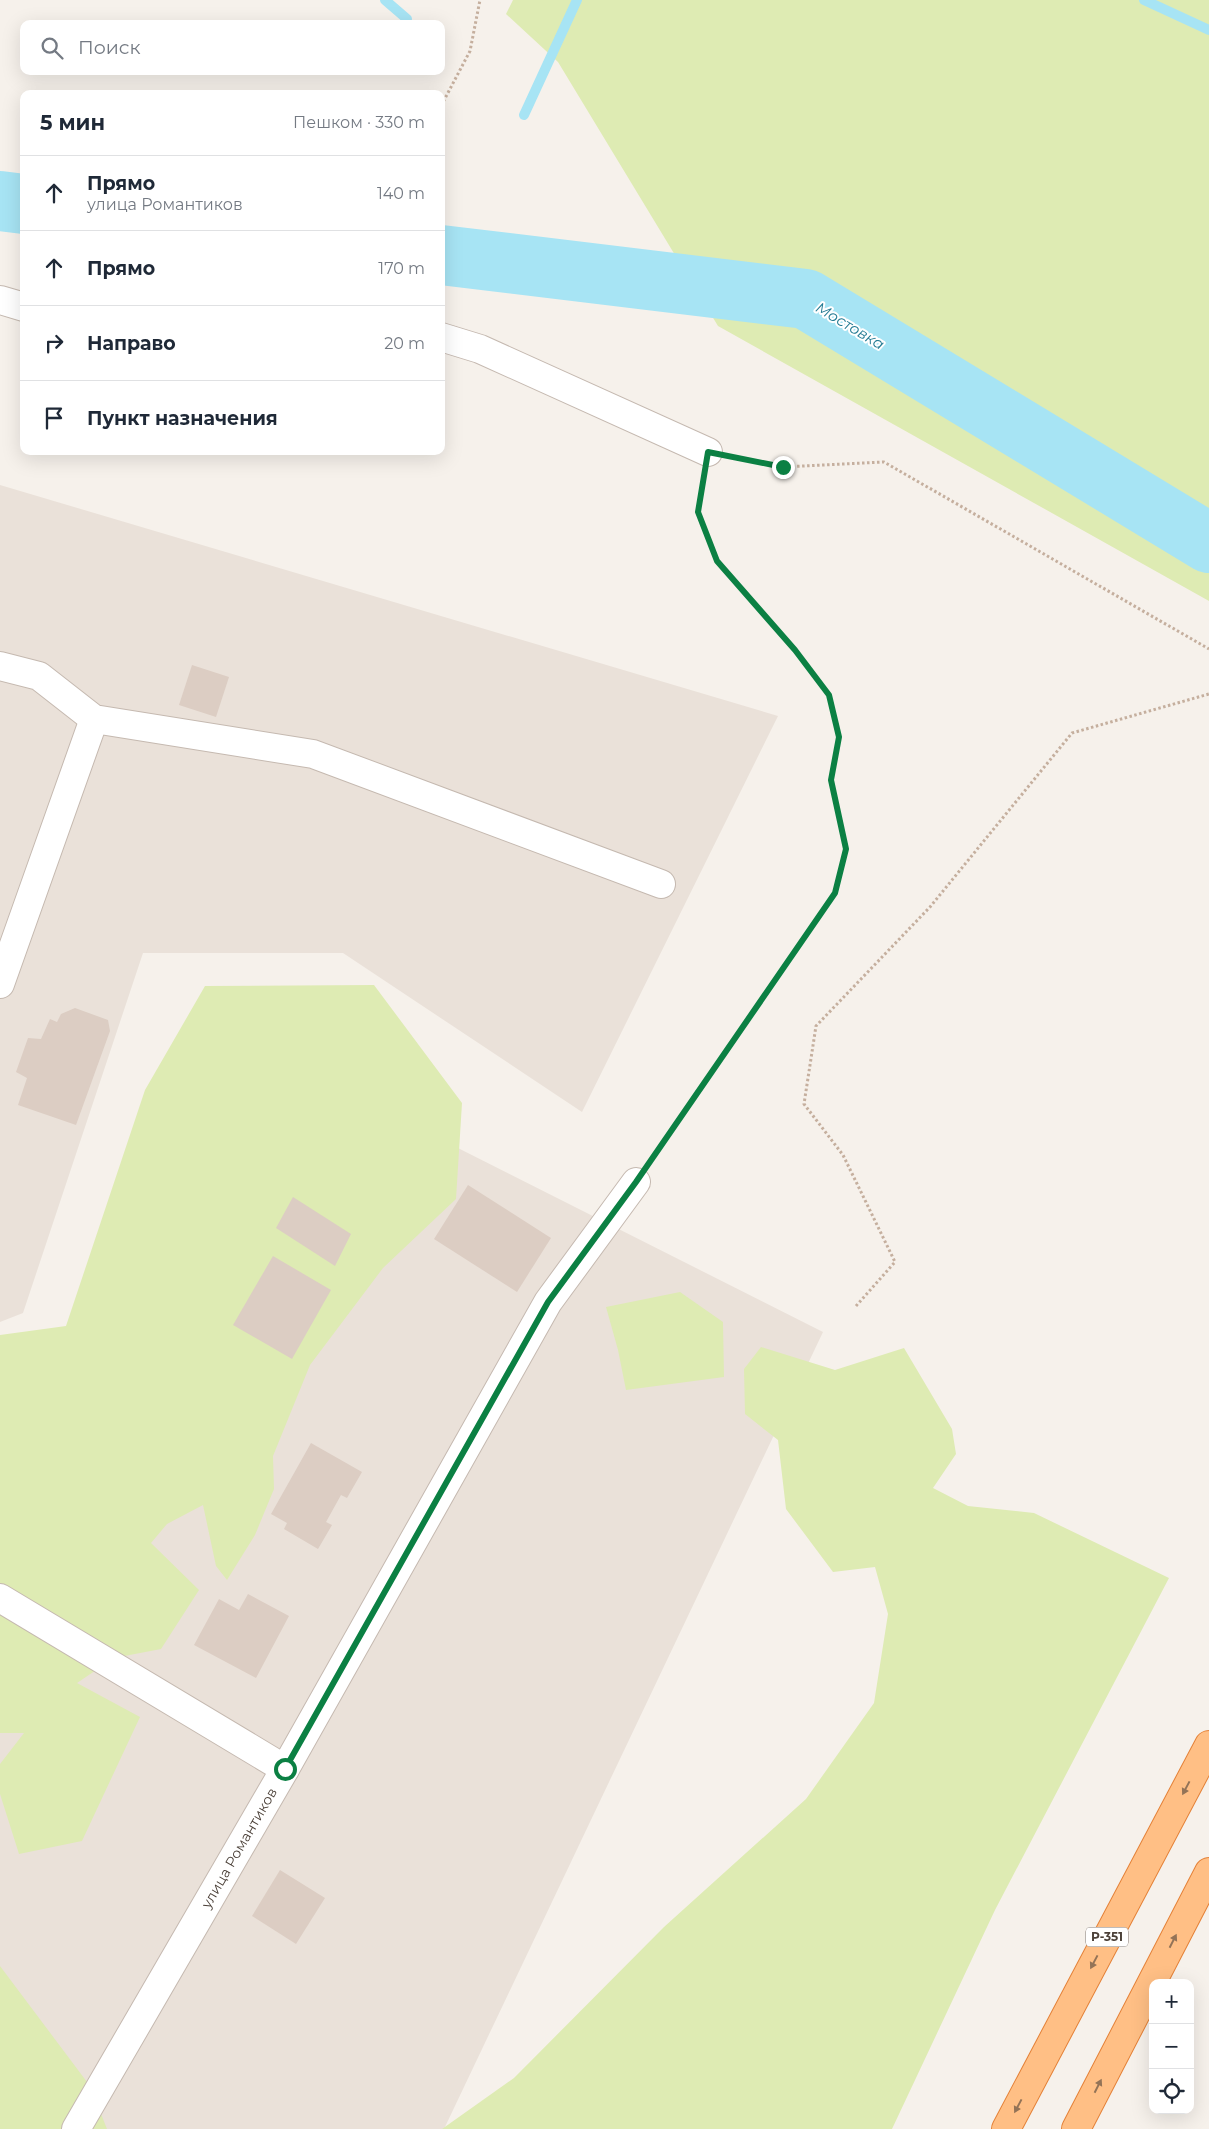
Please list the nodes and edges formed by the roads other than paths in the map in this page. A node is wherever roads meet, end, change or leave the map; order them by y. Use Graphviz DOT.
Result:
graph roads {
  1 [pos="0,300"];
  2 [pos="20,306"];
  3 [pos="445,338"];
  4 [pos="708,452"];
  5 [pos="0,666"];
  6 [pos="94,719"];
  7 [pos="661,884"];
  8 [pos="0,984"];
  9 [pos="636,1182"];
  10 [pos="0,1598"];
  11 [pos="1209,1745"];
  12 [pos="285,1769"];
  13 [pos="1209,1872"];
  14 [pos="76,2129"];
  15 [pos="1006,2129"];
  16 [pos="1076,2129"];
  1 -- 2 [label="street"];
  3 -- 4 [label="street"];
  5 -- 6 [label="street"];
  6 -- 7 [label="street"];
  6 -- 8 [label="street"];
  9 -- 12 [label="street, улица Романтиков"];
  10 -- 12 [label="street"];
  11 -- 15 [label="highway, Р-351, one-way"];
  12 -- 14 [label="street, улица Романтиков"];
  16 -- 13 [label="highway, one-way"];
}
